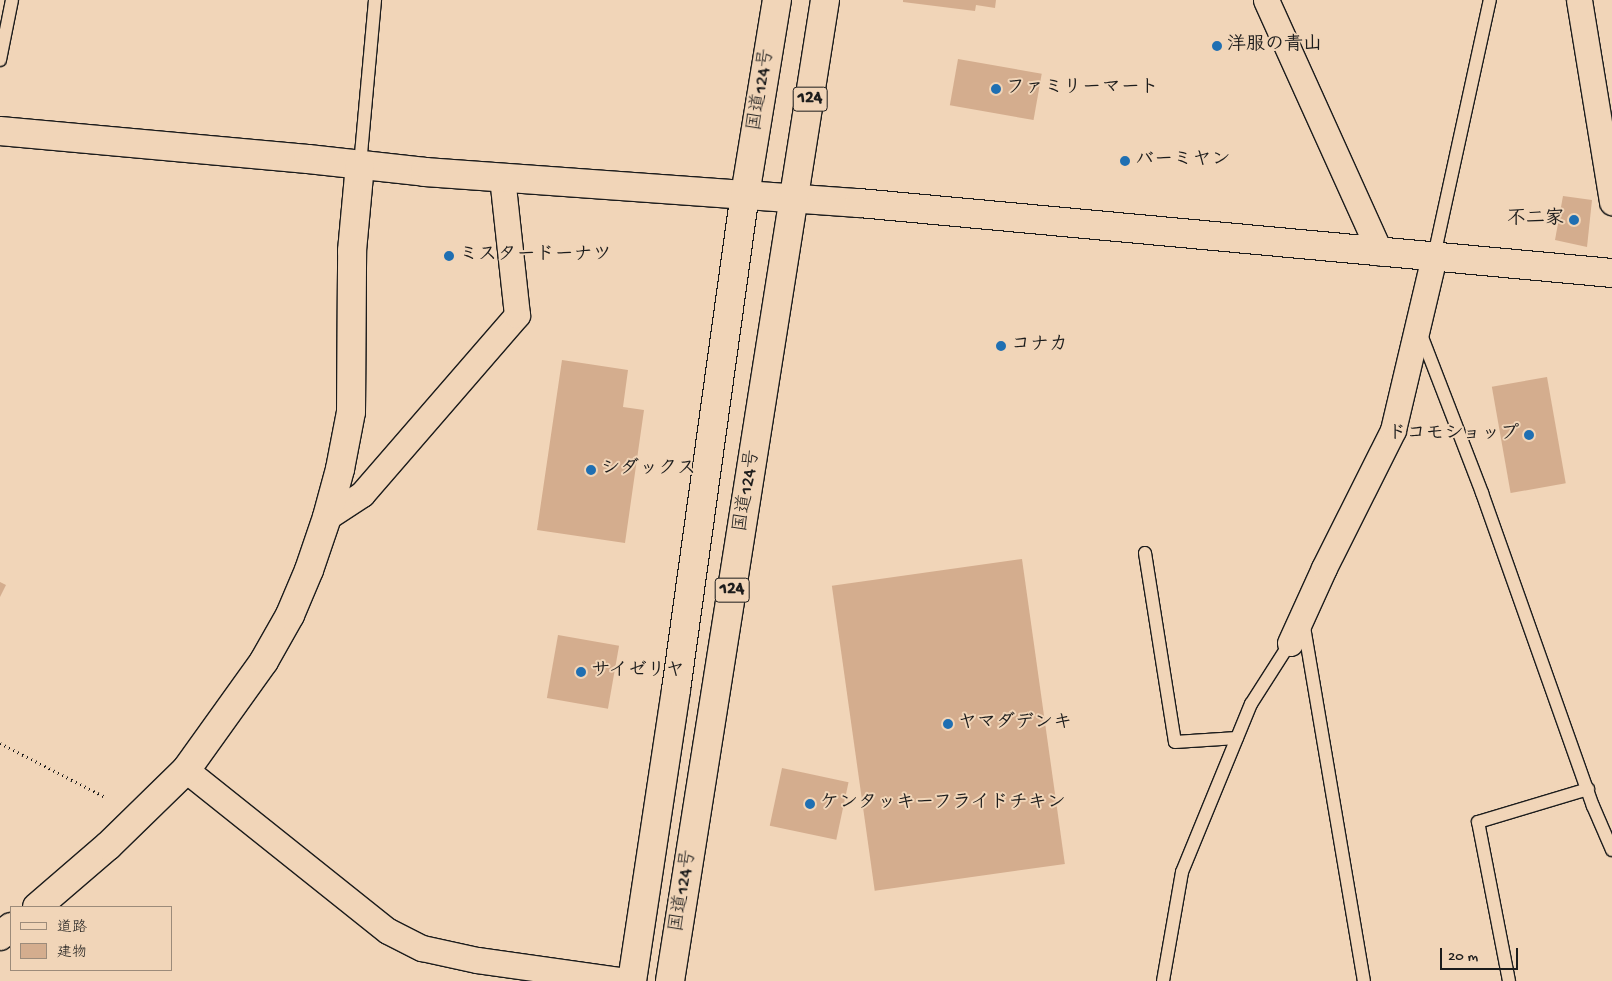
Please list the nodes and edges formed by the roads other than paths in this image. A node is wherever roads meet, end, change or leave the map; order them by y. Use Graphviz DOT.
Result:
graph roads {
  1 [pos="12,0"];
  2 [pos="375,0"];
  3 [pos="776,0"];
  4 [pos="825,0"];
  5 [pos="1266,0"];
  6 [pos="1490,0"];
  7 [pos="1579,0"];
  8 [pos="0,60"];
  9 [pos="0,131"];
  10 [pos="360,165"];
  11 [pos="502,177"];
  12 [pos="745,195"];
  13 [pos="794,199"];
  14 [pos="1612,202"];
  15 [pos="1380,252"];
  16 [pos="1434,256"];
  17 [pos="1612,273"];
  18 [pos="1418,325"];
  19 [pos="326,518"];
  20 [pos="1145,553"];
  21 [pos="1302,615"];
  22 [pos="1290,643"];
  23 [pos="1237,738"];
  24 [pos="186,770"];
  25 [pos="1588,789"];
  26 [pos="1612,850"];
  27 [pos="37,906"];
  28 [pos="10,928"];
  29 [pos="0,936"];
  30 [pos="626,981"];
  31 [pos="632,981"];
  32 [pos="670,981"];
  33 [pos="1162,981"];
  34 [pos="1364,981"];
  35 [pos="1510,981"];
  1 -- 8 [label="lane"];
  2 -- 10 [label="lane"];
  3 -- 12 [label="main road, 国道124号 / 124"];
  4 -- 13 [label="main road, 国道124号 / 124"];
  5 -- 15 [label="street"];
  6 -- 16 [label="lane"];
  7 -- 14 [label="street"];
  9 -- 10 [label="main road"];
  10 -- 11 [label="main road"];
  10 -- 19 [label="main road"];
  11 -- 12 [label="main road"];
  11 -- 19 [label="street"];
  12 -- 13 [label="main road"];
  12 -- 31 [label="main road, 国道124号 / 124"];
  13 -- 15 [label="main road"];
  13 -- 32 [label="main road, 国道124号 / 124"];
  15 -- 16 [label="main road"];
  16 -- 17 [label="main road"];
  16 -- 18 [label="street"];
  18 -- 21 [label="street"];
  18 -- 25 [label="lane"];
  19 -- 24 [label="main road"];
  20 -- 23 [label="lane"];
  21 -- 22 [label="street"];
  21 -- 34 [label="lane"];
  22 -- 23 [label="lane"];
  23 -- 33 [label="lane"];
  24 -- 27 [label="main road"];
  24 -- 30 [label="street"];
  25 -- 26 [label="lane"];
  25 -- 35 [label="lane"];
  28 -- 29 [label="main road"];
}
